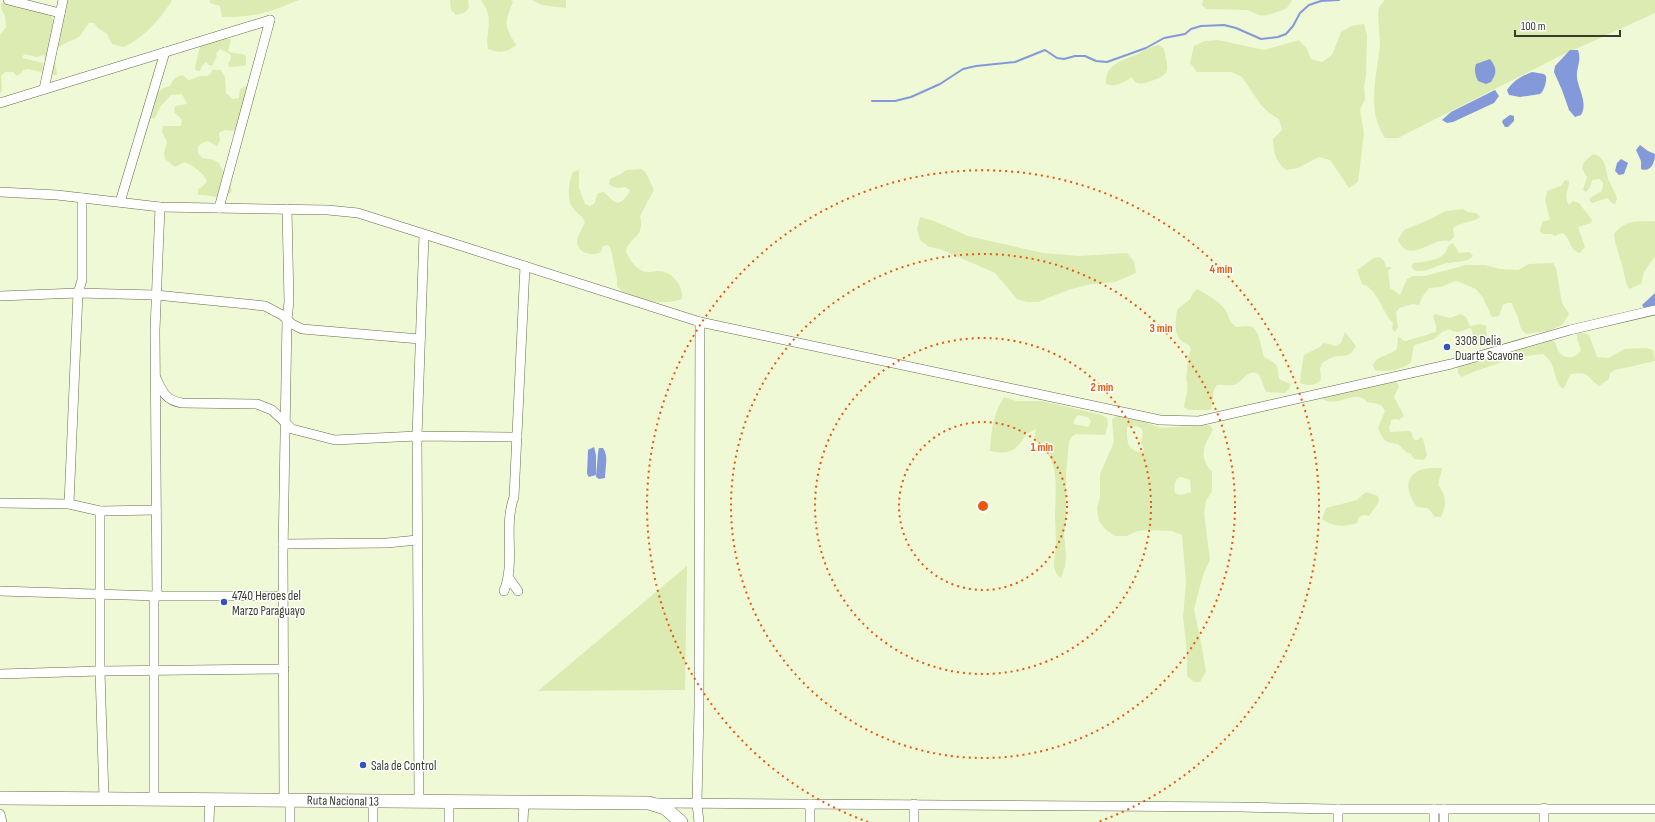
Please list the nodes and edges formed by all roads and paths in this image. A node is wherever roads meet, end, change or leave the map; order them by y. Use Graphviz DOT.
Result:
graph roads {
  1 [pos="8,0"];
  2 [pos="63,0"];
  3 [pos="60,13"];
  4 [pos="164,52"];
  5 [pos="44,90"];
  6 [pos="0,103"];
  7 [pos="0,192"];
  8 [pos="82,198"];
  9 [pos="120,202"];
  10 [pos="160,207"];
  11 [pos="219,208"];
  12 [pos="287,209"];
  13 [pos="424,234"];
  14 [pos="525,266"];
  15 [pos="78,293"];
  16 [pos="156,295"];
  17 [pos="0,296"];
  18 [pos="1655,310"];
  19 [pos="287,319"];
  20 [pos="700,322"];
  21 [pos="420,339"];
  22 [pos="155,377"];
  23 [pos="285,421"];
  24 [pos="417,436"];
  25 [pos="517,437"];
  26 [pos="0,503"];
  27 [pos="69,504"];
  28 [pos="156,510"];
  29 [pos="100,511"];
  30 [pos="417,540"];
  31 [pos="283,544"];
  32 [pos="509,578"];
  33 [pos="0,590"];
  34 [pos="504,591"];
  35 [pos="518,591"];
  36 [pos="100,594"];
  37 [pos="156,596"];
  38 [pos="283,596"];
  39 [pos="284,669"];
  40 [pos="154,670"];
  41 [pos="100,671"];
  42 [pos="0,674"];
  43 [pos="0,798"];
  44 [pos="104,798"];
  45 [pos="154,798"];
  46 [pos="210,798"];
  47 [pos="287,799"];
  48 [pos="373,800"];
  49 [pos="419,800"];
  50 [pos="450,801"];
  51 [pos="524,802"];
  52 [pos="650,803"];
  53 [pos="697,804"];
  54 [pos="810,804"];
  55 [pos="914,804"];
  56 [pos="1544,808"];
  57 [pos="1338,809"];
  58 [pos="1439,809"];
  59 [pos="1655,809"];
  60 [pos="0,814"];
  61 [pos="2,822"];
  62 [pos="209,822"];
  63 [pos="290,822"];
  64 [pos="373,822"];
  65 [pos="449,822"];
  66 [pos="523,822"];
  67 [pos="681,822"];
  68 [pos="699,822"];
  69 [pos="810,822"];
  70 [pos="914,822"];
  71 [pos="1338,822"];
  72 [pos="1434,822"];
  73 [pos="1444,822"];
  74 [pos="1544,822"];
  1 -- 3 [label="street"];
  2 -- 3 [label="street"];
  3 -- 5 [label="street"];
  4 -- 5 [label="street"];
  4 -- 9 [label="street"];
  4 -- 11 [label="street"];
  5 -- 6 [label="street"];
  7 -- 8 [label="street"];
  8 -- 9 [label="street"];
  8 -- 15 [label="street"];
  9 -- 10 [label="street"];
  10 -- 11 [label="street"];
  10 -- 16 [label="street"];
  11 -- 12 [label="street"];
  12 -- 13 [label="street"];
  12 -- 19 [label="street"];
  13 -- 14 [label="street"];
  13 -- 21 [label="street"];
  14 -- 20 [label="street"];
  14 -- 25 [label="street"];
  15 -- 16 [label="street"];
  15 -- 17 [label="street"];
  15 -- 27 [label="street"];
  16 -- 19 [label="street"];
  16 -- 22 [label="street"];
  18 -- 20 [label="street"];
  19 -- 21 [label="street"];
  19 -- 23 [label="street"];
  20 -- 53 [label="street"];
  21 -- 24 [label="street"];
  22 -- 23 [label="street"];
  22 -- 28 [label="street"];
  23 -- 24 [label="street"];
  23 -- 31 [label="street"];
  24 -- 25 [label="street"];
  24 -- 30 [label="street"];
  25 -- 32 [label="street"];
  26 -- 27 [label="street"];
  27 -- 29 [label="street"];
  28 -- 29 [label="street"];
  28 -- 37 [label="street"];
  29 -- 36 [label="street"];
  30 -- 31 [label="street"];
  30 -- 49 [label="street"];
  31 -- 38 [label="street"];
  32 -- 34 [label="street"];
  32 -- 35 [label="street"];
  33 -- 36 [label="street"];
  36 -- 37 [label="street"];
  36 -- 41 [label="street"];
  37 -- 38 [label="street"];
  37 -- 40 [label="street"];
  38 -- 39 [label="street"];
  39 -- 40 [label="street"];
  39 -- 47 [label="street"];
  40 -- 41 [label="street"];
  40 -- 45 [label="street"];
  41 -- 42 [label="street"];
  41 -- 44 [label="street"];
  43 -- 44 [label="highway, Ruta Nacional 13"];
  44 -- 45 [label="highway, Ruta Nacional 13"];
  45 -- 46 [label="highway, Ruta Nacional 13"];
  46 -- 47 [label="highway, Ruta Nacional 13"];
  46 -- 62 [label="street"];
  47 -- 48 [label="highway, Ruta Nacional 13"];
  47 -- 63 [label="street"];
  48 -- 49 [label="highway, Ruta Nacional 13"];
  48 -- 64 [label="street"];
  49 -- 50 [label="highway, Ruta Nacional 13"];
  50 -- 51 [label="highway, Ruta Nacional 13"];
  50 -- 65 [label="street"];
  51 -- 52 [label="highway, Ruta Nacional 13"];
  51 -- 66 [label="street"];
  52 -- 53 [label="street"];
  52 -- 67 [label="highway, Ruta Nacional 13"];
  53 -- 54 [label="street"];
  53 -- 68 [label="street"];
  54 -- 55 [label="street"];
  54 -- 69 [label="street"];
  55 -- 57 [label="street"];
  55 -- 70 [label="street"];
  56 -- 58 [label="street"];
  56 -- 59 [label="street"];
  56 -- 74 [label="street"];
  57 -- 58 [label="street"];
  57 -- 71 [label="street"];
  58 -- 72 [label="street"];
  58 -- 73 [label="street"];
  60 -- 61 [label="street"];
}
